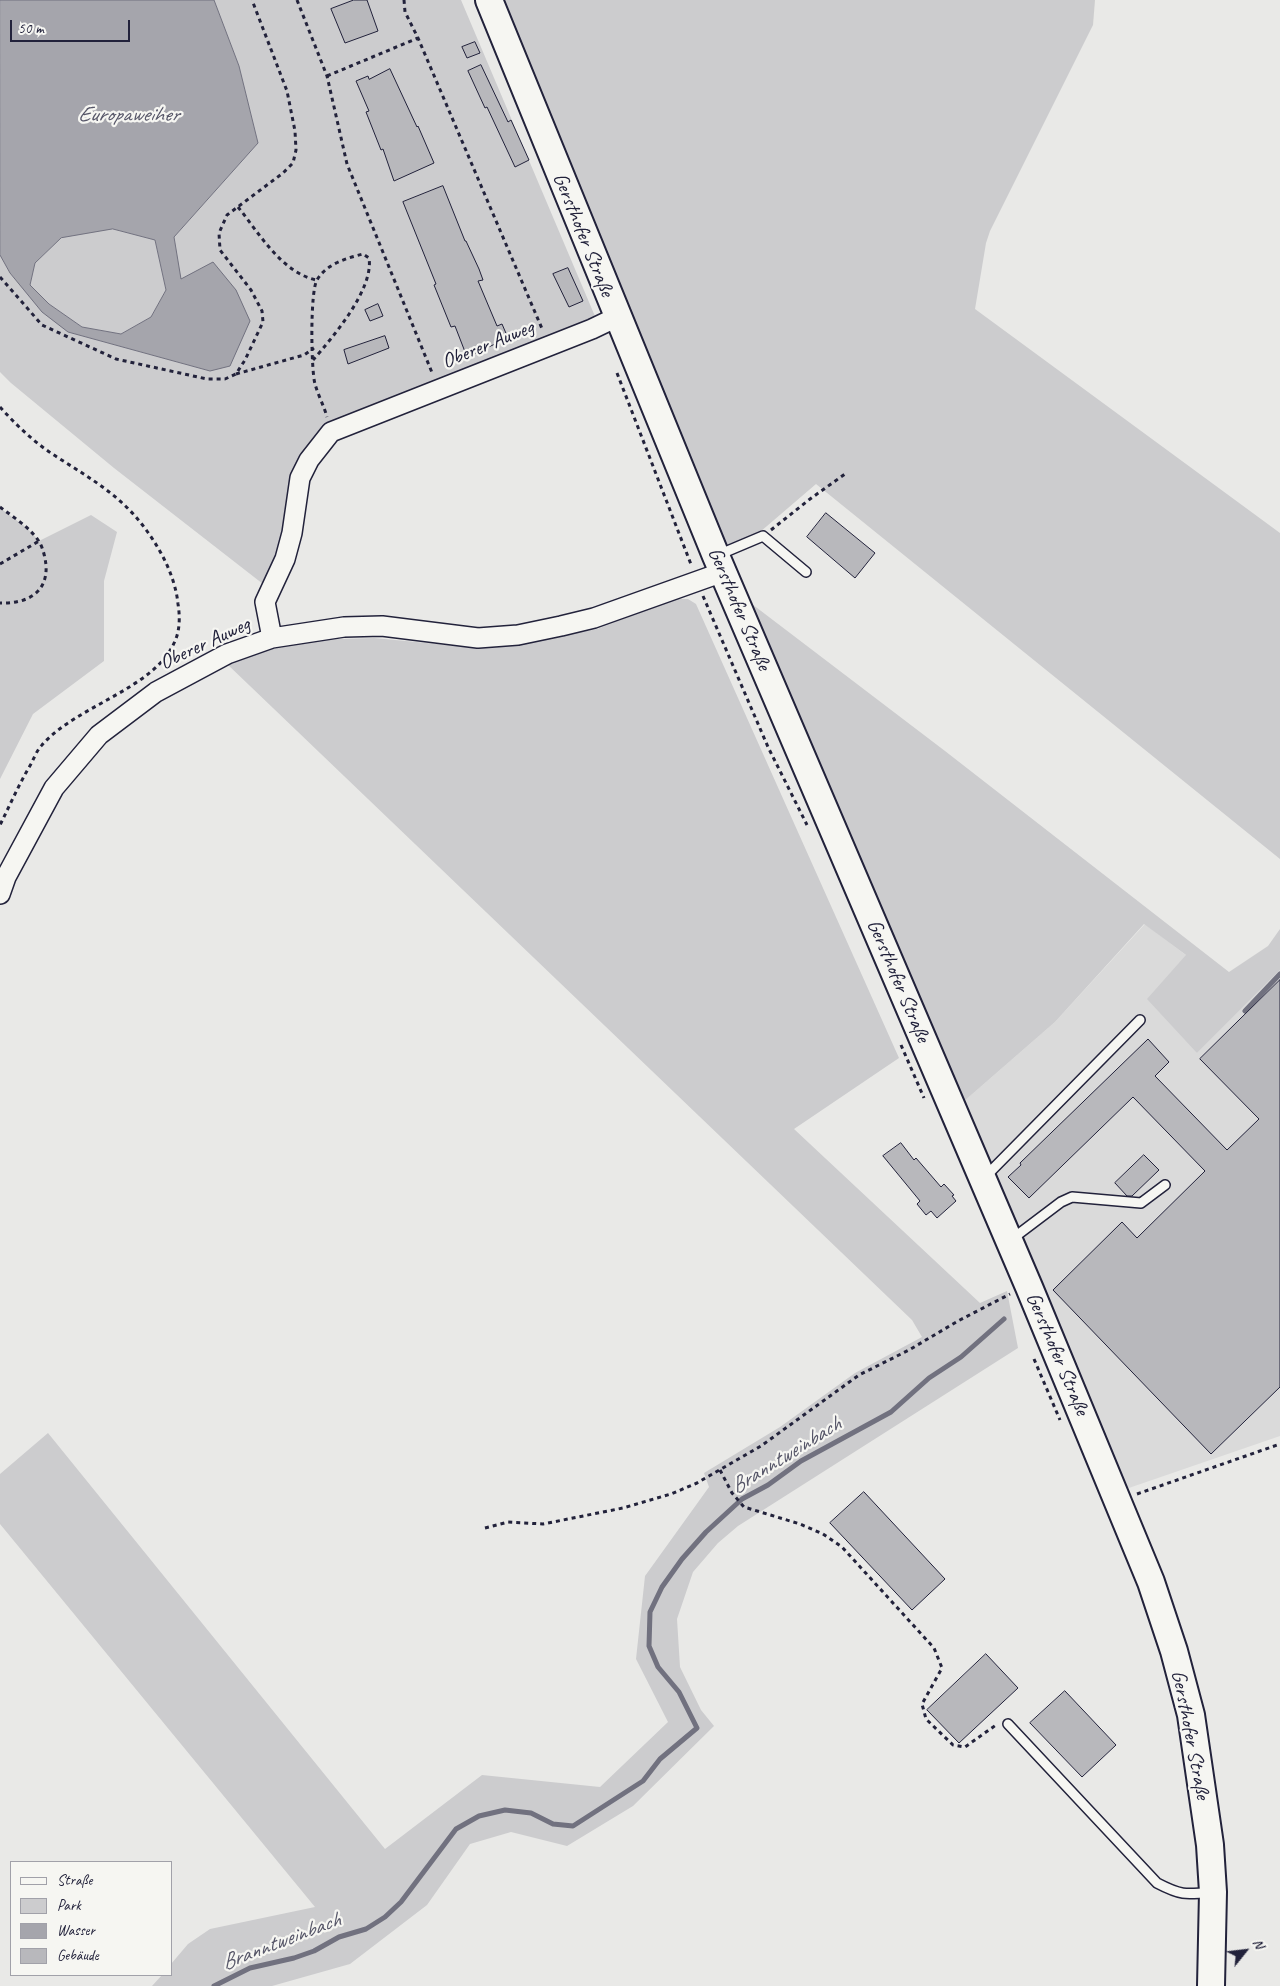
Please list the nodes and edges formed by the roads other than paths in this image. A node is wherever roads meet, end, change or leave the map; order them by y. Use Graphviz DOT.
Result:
graph roads {
  1 [pos="488,0"];
  2 [pos="617,317"];
  3 [pos="719,564"];
  4 [pos="806,572"];
  5 [pos="272,638"];
  6 [pos="0,894"];
  7 [pos="1140,1020"];
  8 [pos="983,1179"];
  9 [pos="1165,1185"];
  10 [pos="1010,1242"];
  11 [pos="1008,1724"];
  12 [pos="1213,1892"];
  13 [pos="1211,1986"];
  1 -- 2 [label="main road, Gersthofer Straße"];
  2 -- 3 [label="main road, Gersthofer Straße"];
  2 -- 5 [label="street, Oberer Auweg"];
  3 -- 4 [label="lane"];
  3 -- 5 [label="street"];
  3 -- 8 [label="main road, Gersthofer Straße"];
  5 -- 6 [label="street, Oberer Auweg"];
  7 -- 8 [label="lane"];
  8 -- 10 [label="main road, Gersthofer Straße"];
  9 -- 10 [label="lane"];
  10 -- 12 [label="main road, Gersthofer Straße"];
  11 -- 12 [label="lane"];
  12 -- 13 [label="main road, Gersthofer Straße"];
}
